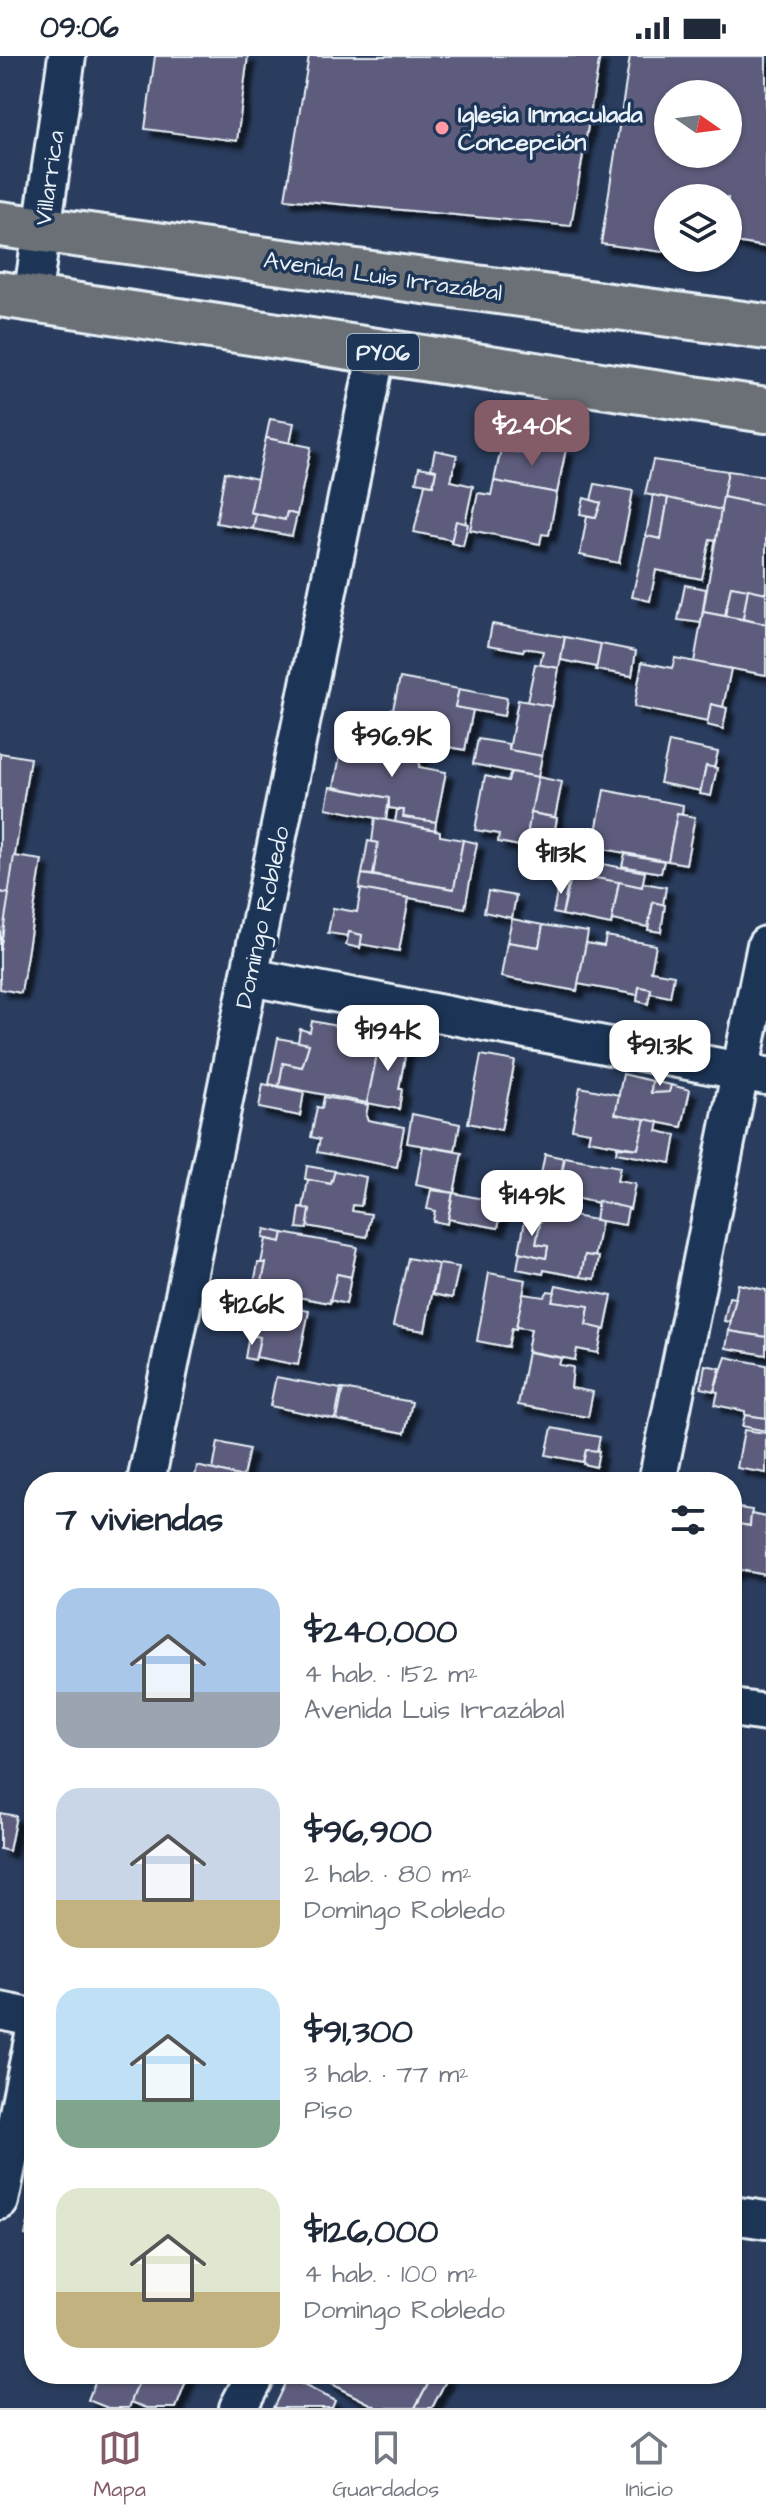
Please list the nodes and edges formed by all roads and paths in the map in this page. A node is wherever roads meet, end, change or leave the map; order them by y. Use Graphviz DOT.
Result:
graph roads {
  1 [pos="67,56"];
  2 [pos="21,227"];
  3 [pos="16,297"];
  4 [pos="766,327"];
  5 [pos="377,351"];
  6 [pos="766,410"];
  7 [pos="766,945"];
  8 [pos="250,977"];
  9 [pos="754,1074"];
  10 [pos="148,1472"];
  11 [pos="659,1472"];
  12 [pos="742,1709"];
  13 [pos="766,1713"];
  14 [pos="0,2011"];
  15 [pos="24,2016"];
  16 [pos="24,2084"];
  17 [pos="0,2201"];
  18 [pos="742,2216"];
  19 [pos="766,2220"];
  20 [pos="251,2384"];
  21 [pos="238,2408"];
  1 -- 2 [label="street, Villarrica"];
  2 -- 3 [label="street, Villarrica"];
  2 -- 4 [label="highway, Avenida Luis Irrazábal"];
  3 -- 5 [label="highway, PY06"];
  5 -- 6 [label="highway, PY06"];
  5 -- 8 [label="street, Domingo Robledo"];
  7 -- 9 [label="street"];
  8 -- 9 [label="street"];
  8 -- 10 [label="street, Domingo Robledo"];
  9 -- 11 [label="street"];
  12 -- 13 [label="street"];
  14 -- 15 [label="street"];
  16 -- 17 [label="street"];
  18 -- 19 [label="street"];
  20 -- 21 [label="street"];
}
